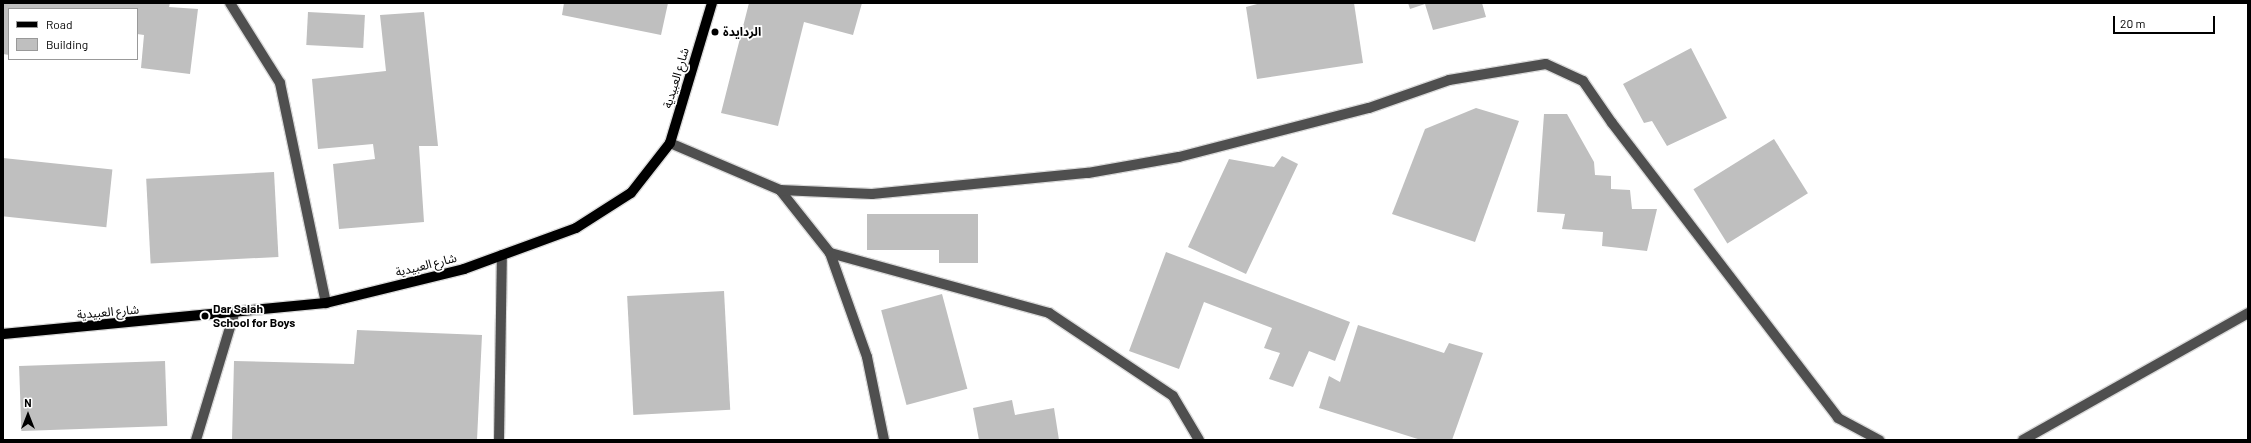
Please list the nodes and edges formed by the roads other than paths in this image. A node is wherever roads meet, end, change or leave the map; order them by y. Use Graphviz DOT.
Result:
graph roads {
  1 [pos="230,3"];
  2 [pos="712,3"];
  3 [pos="670,143"];
  4 [pos="780,190"];
  5 [pos="830,253"];
  6 [pos="502,255"];
  7 [pos="326,303"];
  8 [pos="2248,313"];
  9 [pos="234,314"];
  10 [pos="3,334"];
  11 [pos="196,440"];
  12 [pos="499,440"];
  13 [pos="884,440"];
  14 [pos="1199,440"];
  15 [pos="1879,440"];
  16 [pos="2023,440"];
  1 -- 7 [label="street"];
  2 -- 3 [label="main road, شارع العبيدية"];
  3 -- 4 [label="street"];
  3 -- 6 [label="main road, شارع العبيدية"];
  4 -- 5 [label="street"];
  4 -- 15 [label="street"];
  5 -- 13 [label="street"];
  5 -- 14 [label="street"];
  6 -- 7 [label="main road, شارع العبيدية"];
  6 -- 12 [label="street"];
  7 -- 9 [label="main road, شارع العبيدية"];
  8 -- 16 [label="street"];
  9 -- 10 [label="main road, شارع العبيدية"];
  9 -- 11 [label="street"];
}
